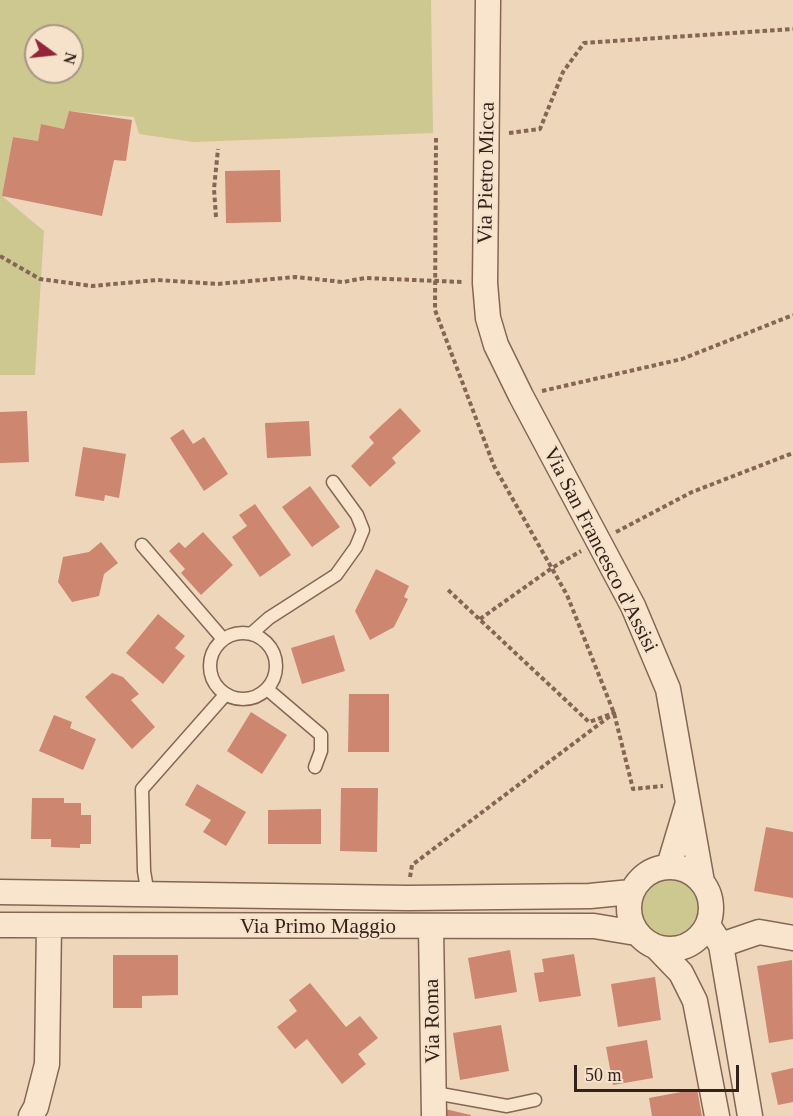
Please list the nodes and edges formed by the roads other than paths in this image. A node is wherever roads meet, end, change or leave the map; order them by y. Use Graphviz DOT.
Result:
graph roads {
  1 [pos="489,0"];
  2 [pos="496,345"];
  3 [pos="333,482"];
  4 [pos="142,545"];
  5 [pos="251,634"];
  6 [pos="223,639"];
  7 [pos="267,689"];
  8 [pos="225,695"];
  9 [pos="315,766"];
  10 [pos="688,791"];
  11 [pos="669,866"];
  12 [pos="702,882"];
  13 [pos="0,892"];
  14 [pos="632,892"];
  15 [pos="148,895"];
  16 [pos="0,925"];
  17 [pos="708,925"];
  18 [pos="49,926"];
  19 [pos="431,927"];
  20 [pos="636,933"];
  21 [pos="793,938"];
  22 [pos="721,945"];
  23 [pos="658,949"];
  24 [pos="535,1100"];
  25 [pos="434,1105"];
  26 [pos="31,1116"];
  27 [pos="717,1116"];
  28 [pos="750,1116"];
  1 -- 2 [label="street, Via Pietro Micca"];
  2 -- 10 [label="street, Via San Francesco d'Assisi"];
  3 -- 5 [label="lane"];
  4 -- 6 [label="lane"];
  5 -- 6 [label="lane"];
  5 -- 7 [label="lane"];
  6 -- 8 [label="lane"];
  7 -- 8 [label="lane"];
  7 -- 9 [label="lane"];
  8 -- 15 [label="lane"];
  10 -- 11 [label="street, Via San Francesco d'Assisi"];
  10 -- 12 [label="street, Via San Francesco d'Assisi"];
  11 -- 12 [label="street"];
  11 -- 14 [label="street"];
  12 -- 17 [label="street"];
  13 -- 15 [label="street, Via Primo Maggio"];
  14 -- 15 [label="street, Via Primo Maggio"];
  14 -- 20 [label="street"];
  16 -- 18 [label="street, Via Primo Maggio"];
  17 -- 22 [label="street"];
  17 -- 23 [label="street"];
  18 -- 19 [label="street, Via Primo Maggio"];
  18 -- 26 [label="street"];
  19 -- 20 [label="street, Via Primo Maggio"];
  19 -- 25 [label="street, Via Roma"];
  20 -- 23 [label="street"];
  21 -- 22 [label="street"];
  22 -- 28 [label="street"];
  23 -- 27 [label="street"];
  24 -- 25 [label="lane"];
}
